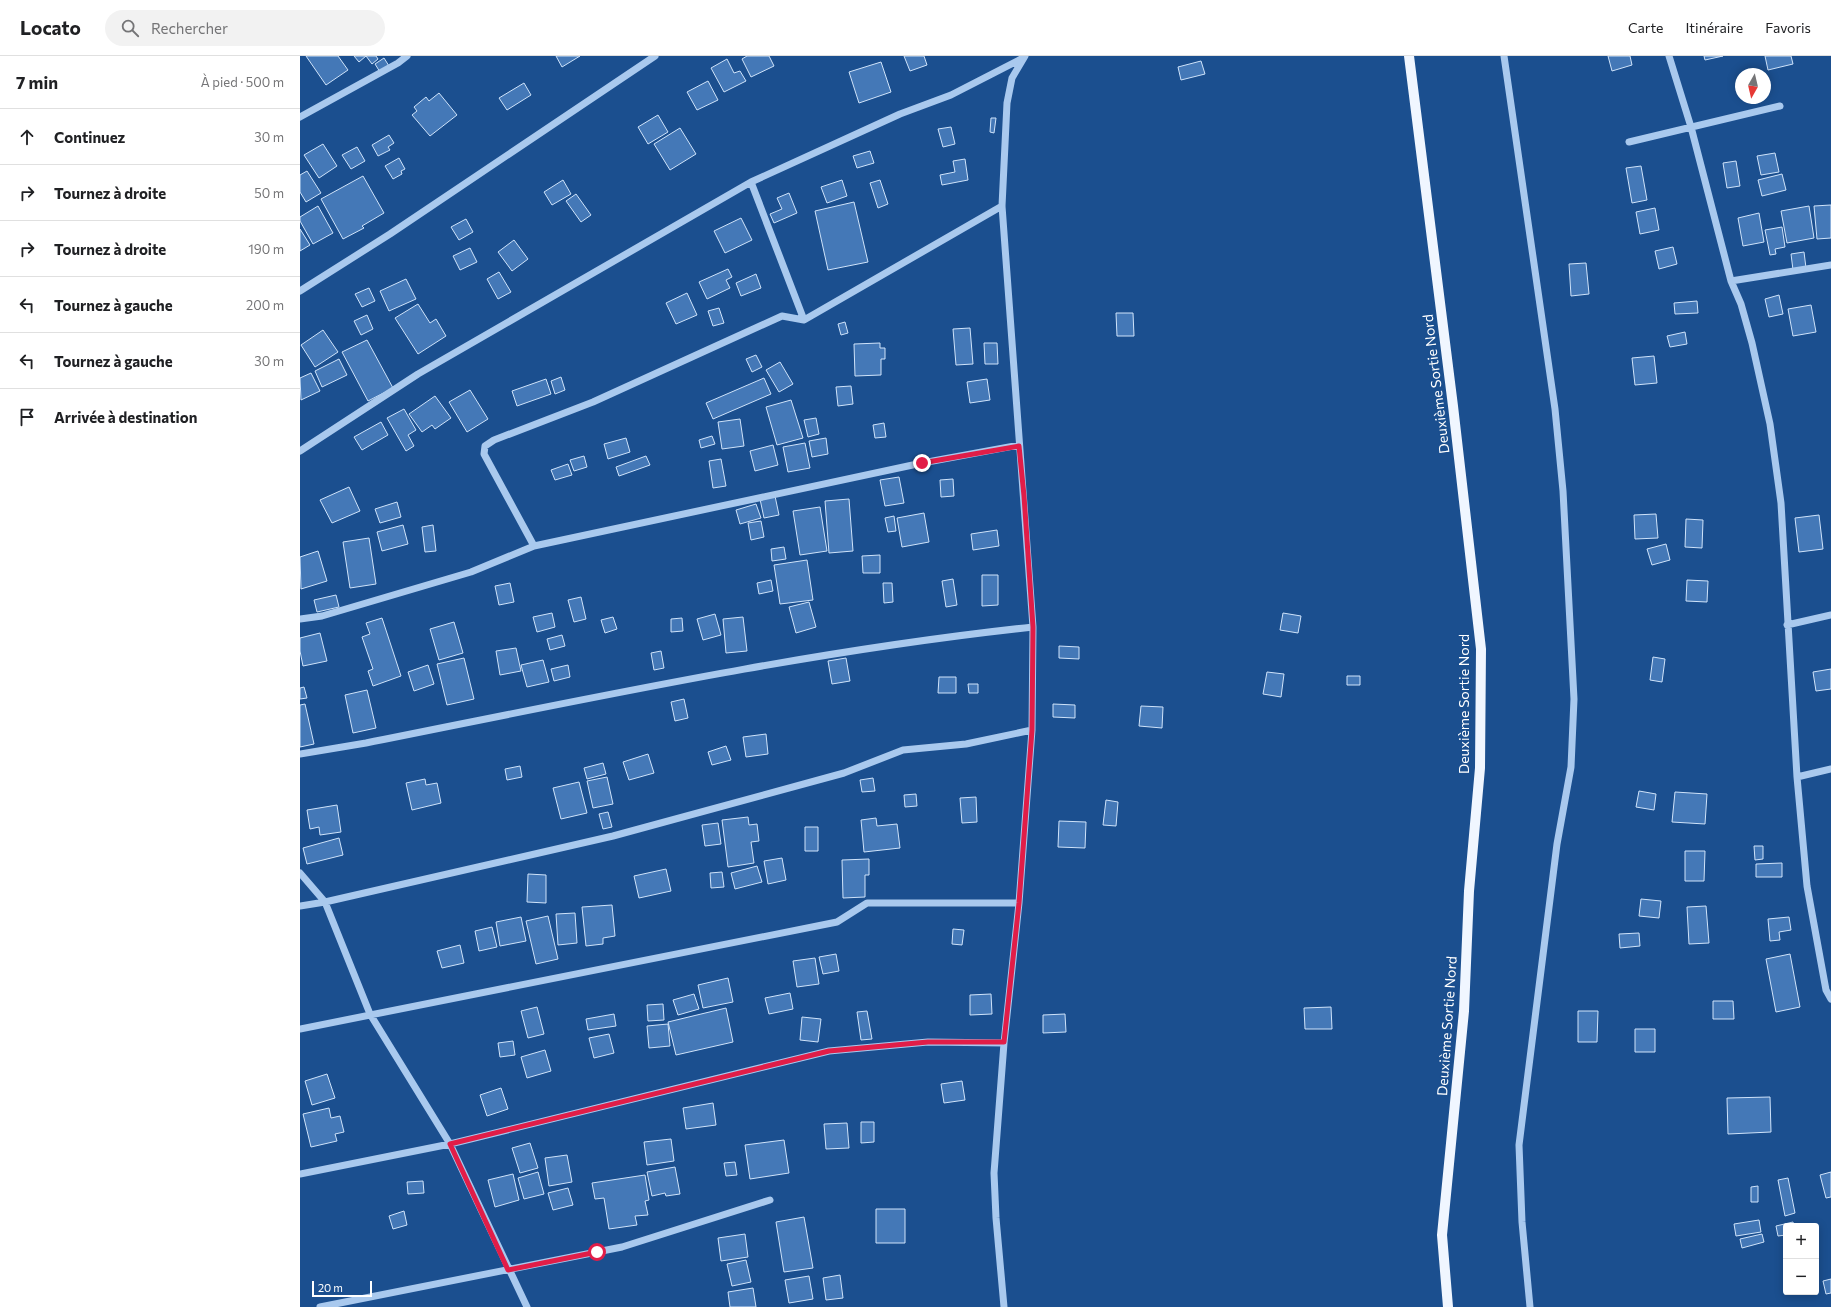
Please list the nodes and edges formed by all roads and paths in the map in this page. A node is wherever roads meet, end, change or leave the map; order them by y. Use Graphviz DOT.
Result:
graph roads {
  1 [pos="407,56"];
  2 [pos="655,56"];
  3 [pos="1409,56"];
  4 [pos="1504,56"];
  5 [pos="1670,56"];
  6 [pos="1024,57"];
  7 [pos="1780,106"];
  8 [pos="300,117"];
  9 [pos="1691,127"];
  10 [pos="1629,142"];
  11 [pos="750,182"];
  12 [pos="1002,206"];
  13 [pos="1831,265"];
  14 [pos="1731,281"];
  15 [pos="300,291"];
  16 [pos="804,320"];
  17 [pos="1019,446"];
  18 [pos="300,451"];
  19 [pos="534,546"];
  20 [pos="1831,615"];
  21 [pos="300,619"];
  22 [pos="1787,625"];
  23 [pos="1033,627"];
  24 [pos="1032,730"];
  25 [pos="300,754"];
  26 [pos="1831,769"];
  27 [pos="1797,777"];
  28 [pos="300,873"];
  29 [pos="325,902"];
  30 [pos="1019,903"];
  31 [pos="300,906"];
  32 [pos="1831,999"];
  33 [pos="370,1014"];
  34 [pos="300,1029"];
  35 [pos="1004,1042"];
  36 [pos="450,1144"];
  37 [pos="300,1174"];
  38 [pos="770,1200"];
  39 [pos="508,1270"];
  40 [pos="320,1307"];
  41 [pos="527,1307"];
  42 [pos="1004,1307"];
  43 [pos="1448,1307"];
  44 [pos="1530,1307"];
  1 -- 8 [label="street"];
  2 -- 15 [label="street"];
  3 -- 43 [label="main road, Deuxième Sortie Nord"];
  4 -- 44 [label="street"];
  5 -- 9 [label="street"];
  6 -- 11 [label="street"];
  6 -- 12 [label="street"];
  7 -- 9 [label="street"];
  9 -- 10 [label="street"];
  9 -- 14 [label="street"];
  11 -- 16 [label="street"];
  11 -- 18 [label="street"];
  12 -- 16 [label="street"];
  12 -- 17 [label="street"];
  13 -- 14 [label="street"];
  14 -- 22 [label="street"];
  16 -- 19 [label="street"];
  17 -- 19 [label="street"];
  17 -- 23 [label="street"];
  19 -- 21 [label="street"];
  20 -- 22 [label="street"];
  22 -- 27 [label="street"];
  23 -- 24 [label="street"];
  23 -- 25 [label="street"];
  24 -- 29 [label="street"];
  24 -- 30 [label="street"];
  26 -- 27 [label="street"];
  27 -- 32 [label="street"];
  28 -- 29 [label="street"];
  29 -- 31 [label="street"];
  29 -- 33 [label="street"];
  30 -- 33 [label="street"];
  30 -- 35 [label="street"];
  33 -- 34 [label="street"];
  33 -- 36 [label="street"];
  35 -- 36 [label="street"];
  35 -- 42 [label="street"];
  36 -- 37 [label="street"];
  36 -- 39 [label="street"];
  38 -- 39 [label="street"];
  39 -- 40 [label="street"];
  39 -- 41 [label="street"];
}
